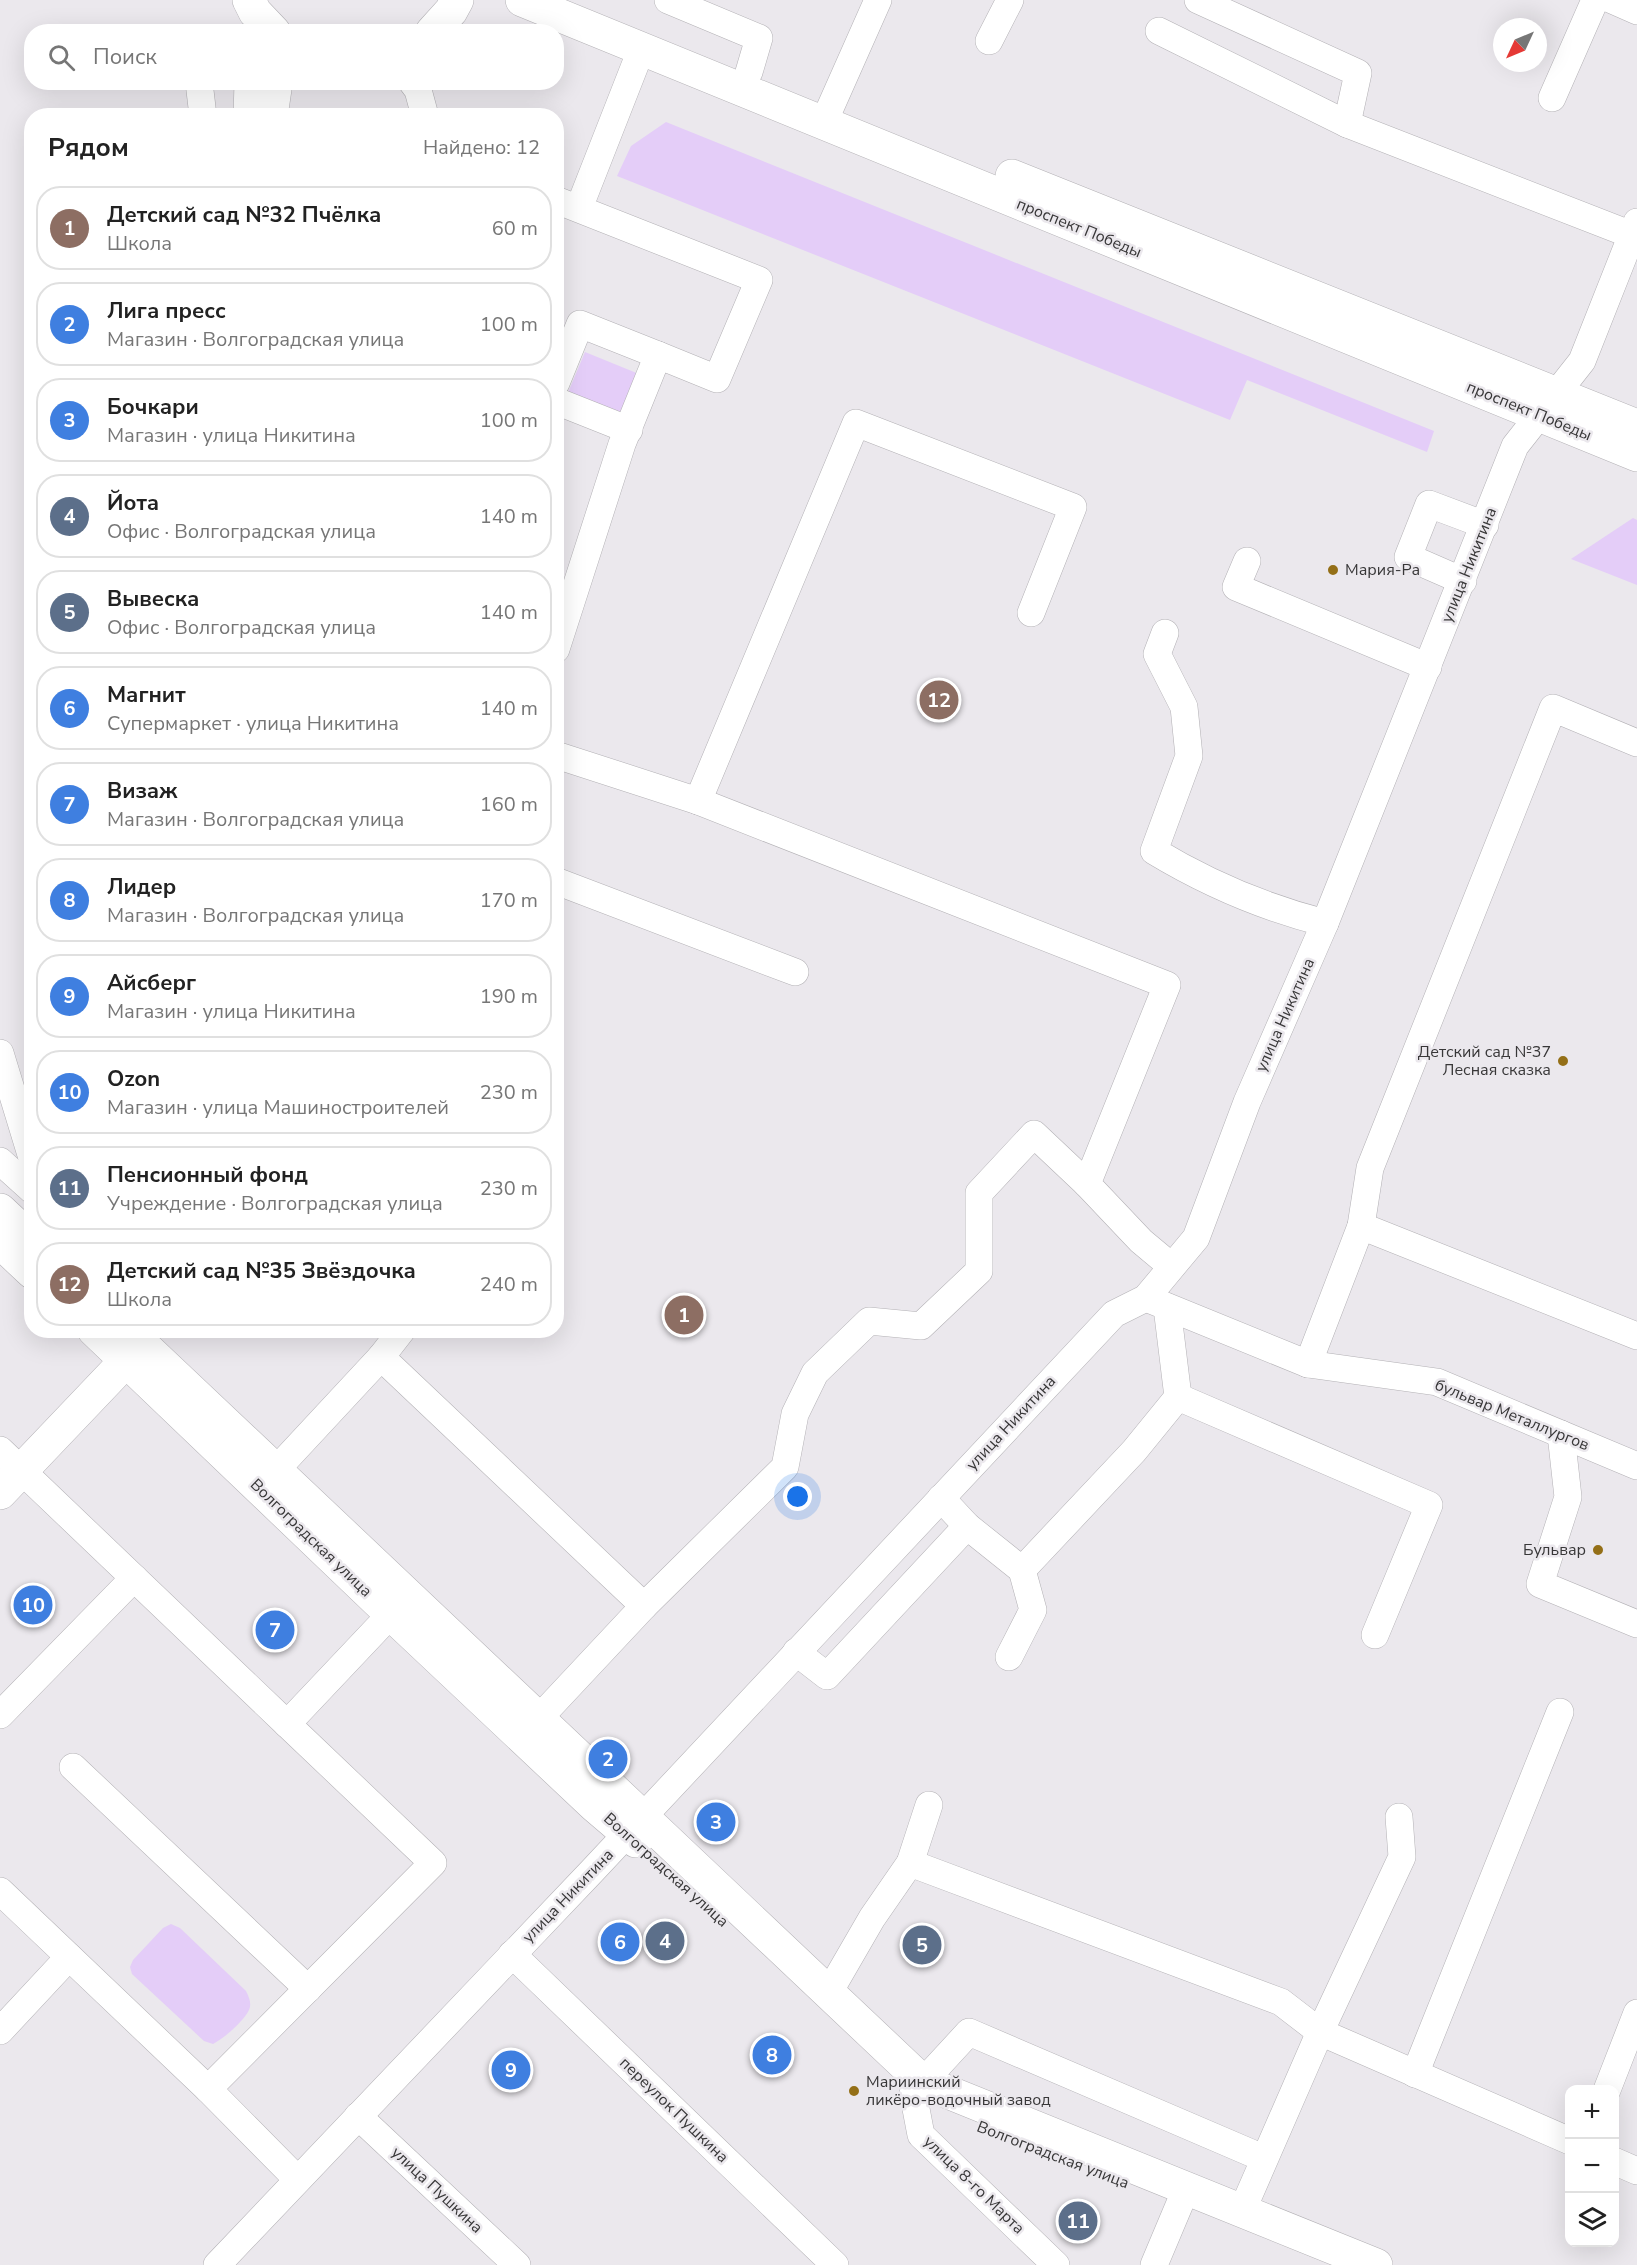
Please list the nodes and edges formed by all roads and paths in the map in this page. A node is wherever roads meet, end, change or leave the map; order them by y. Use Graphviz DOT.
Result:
graph roads {
  1 [pos="457,0"];
  2 [pos="522,0"];
  3 [pos="567,0"];
  4 [pos="668,0"];
  5 [pos="878,0"];
  6 [pos="1010,0"];
  7 [pos="1198,0"];
  8 [pos="1595,0"];
  9 [pos="1612,0"];
  10 [pos="1637,11"];
  11 [pos="439,24"];
  12 [pos="1159,31"];
  13 [pos="989,41"];
  14 [pos="641,50"];
  15 [pos="749,72"];
  16 [pos="200,90"];
  17 [pos="251,90"];
  18 [pos="275,90"];
  19 [pos="418,90"];
  20 [pos="1552,98"];
  21 [pos="202,108"];
  22 [pos="250,108"];
  23 [pos="272,108"];
  24 [pos="423,108"];
  25 [pos="827,115"];
  26 [pos="1347,124"];
  27 [pos="568,204"];
  28 [pos="1634,229"];
  29 [pos="658,355"];
  30 [pos="564,363"];
  31 [pos="564,404"];
  32 [pos="1549,404"];
  33 [pos="1637,426"];
  34 [pos="629,430"];
  35 [pos="1637,455"];
  36 [pos="1485,525"];
  37 [pos="1247,561"];
  38 [pos="1463,580"];
  39 [pos="1031,613"];
  40 [pos="564,624"];
  41 [pos="1165,633"];
  42 [pos="1428,667"];
  43 [pos="1637,743"];
  44 [pos="564,758"];
  45 [pos="698,801"];
  46 [pos="564,884"];
  47 [pos="1325,923"];
  48 [pos="795,972"];
  49 [pos="0,1053"];
  50 [pos="24,1132"];
  51 [pos="0,1161"];
  52 [pos="24,1183"];
  53 [pos="1087,1184"];
  54 [pos="0,1210"];
  55 [pos="1362,1226"];
  56 [pos="24,1232"];
  57 [pos="0,1242"];
  58 [pos="24,1264"];
  59 [pos="1171,1266"];
  60 [pos="1156,1303"];
  61 [pos="1637,1336"];
  62 [pos="396,1338"];
  63 [pos="127,1339"];
  64 [pos="381,1358"];
  65 [pos="1308,1364"];
  66 [pos="1178,1397"];
  67 [pos="1561,1434"];
  68 [pos="5,1466"];
  69 [pos="1637,1466"];
  70 [pos="267,1479"];
  71 [pos="941,1498"];
  72 [pos="967,1526"];
  73 [pos="1022,1570"];
  74 [pos="134,1578"];
  75 [pos="644,1606"];
  76 [pos="390,1614"];
  77 [pos="1637,1624"];
  78 [pos="1376,1635"];
  79 [pos="796,1652"];
  80 [pos="1009,1657"];
  81 [pos="1560,1712"];
  82 [pos="0,1715"];
  83 [pos="287,1724"];
  84 [pos="530,1728"];
  85 [pos="73,1767"];
  86 [pos="929,1805"];
  87 [pos="1399,1817"];
  88 [pos="634,1826"];
  89 [pos="910,1863"];
  90 [pos="5,1905"];
  91 [pos="512,1954"];
  92 [pos="69,1957"];
  93 [pos="308,1989"];
  94 [pos="828,1995"];
  95 [pos="1637,2013"];
  96 [pos="0,2031"];
  97 [pos="1320,2032"];
  98 [pos="1415,2074"];
  99 [pos="1609,2085"];
  100 [pos="918,2088"];
  101 [pos="208,2089"];
  102 [pos="358,2116"];
  103 [pos="1565,2139"];
  104 [pos="1263,2158"];
  105 [pos="1619,2163"];
  106 [pos="1637,2171"];
  107 [pos="297,2179"];
  108 [pos="1183,2197"];
  109 [pos="1242,2211"];
  110 [pos="217,2265"];
  111 [pos="517,2265"];
  112 [pos="835,2265"];
  113 [pos="1056,2265"];
  114 [pos="1154,2265"];
  115 [pos="1333,2265"];
  116 [pos="1376,2265"];
  1 -- 11 [label="main road"];
  2 -- 14 [label="main road, проспект Победы"];
  3 -- 15 [label="main road"];
  4 -- 15 [label="street"];
  5 -- 25 [label="street"];
  6 -- 13 [label="street"];
  7 -- 26 [label="street"];
  8 -- 20 [label="street"];
  9 -- 10 [label="street"];
  12 -- 26 [label="street"];
  14 -- 25 [label="main road, проспект Победы"];
  14 -- 27 [label="street"];
  15 -- 25 [label="main road"];
  16 -- 21 [label="street"];
  17 -- 22 [label="main road"];
  18 -- 23 [label="main road"];
  19 -- 24 [label="street"];
  25 -- 32 [label="main road, проспект Победы"];
  26 -- 28 [label="street"];
  27 -- 29 [label="street"];
  28 -- 32 [label="street, улица Никитина"];
  29 -- 30 [label="street"];
  29 -- 34 [label="street"];
  31 -- 34 [label="street"];
  32 -- 33 [label="main road"];
  32 -- 35 [label="main road, проспект Победы"];
  32 -- 36 [label="street, улица Никитина"];
  34 -- 40 [label="street"];
  36 -- 38 [label="street, улица Никитина"];
  36 -- 38 [label="street"];
  37 -- 42 [label="street"];
  38 -- 42 [label="street, улица Никитина"];
  39 -- 45 [label="street"];
  41 -- 47 [label="street"];
  42 -- 47 [label="street, улица Никитина"];
  43 -- 55 [label="street"];
  44 -- 45 [label="street"];
  45 -- 53 [label="street"];
  46 -- 48 [label="street"];
  47 -- 59 [label="street, улица Никитина"];
  49 -- 50 [label="street"];
  51 -- 52 [label="street"];
  53 -- 59 [label="street"];
  53 -- 75 [label="street"];
  54 -- 56 [label="main road"];
  55 -- 61 [label="street"];
  55 -- 65 [label="street"];
  57 -- 58 [label="main road"];
  59 -- 60 [label="street, улица Никитина"];
  60 -- 65 [label="street, бульвар Металлургов"];
  60 -- 66 [label="street"];
  60 -- 71 [label="street, улица Никитина"];
  62 -- 64 [label="street"];
  63 -- 68 [label="main road"];
  63 -- 70 [label="main road, Волгоградская улица"];
  64 -- 70 [label="street"];
  64 -- 75 [label="street"];
  65 -- 67 [label="street, бульвар Металлургов"];
  66 -- 73 [label="street"];
  66 -- 78 [label="street"];
  67 -- 69 [label="street, бульвар Металлургов"];
  67 -- 77 [label="street"];
  68 -- 74 [label="street"];
  70 -- 76 [label="main road, Волгоградская улица"];
  70 -- 84 [label="main road"];
  71 -- 72 [label="street"];
  71 -- 79 [label="street, улица Никитина"];
  72 -- 73 [label="street"];
  72 -- 79 [label="street"];
  73 -- 80 [label="street"];
  74 -- 82 [label="street"];
  74 -- 83 [label="street"];
  75 -- 84 [label="street"];
  76 -- 83 [label="street"];
  76 -- 84 [label="main road, Волгоградская улица"];
  79 -- 88 [label="street, улица Никитина"];
  81 -- 98 [label="street"];
  83 -- 93 [label="street"];
  84 -- 88 [label="main road, Волгоградская улица"];
  85 -- 93 [label="street"];
  86 -- 89 [label="street"];
  87 -- 97 [label="street"];
  88 -- 91 [label="street, улица Никитина"];
  88 -- 94 [label="main road"];
  88 -- 100 [label="main road, Волгоградская улица"];
  89 -- 94 [label="street"];
  89 -- 97 [label="street"];
  90 -- 92 [label="street"];
  91 -- 102 [label="street, улица Никитина"];
  91 -- 112 [label="street, переулок Пушкина"];
  92 -- 96 [label="street"];
  92 -- 101 [label="street"];
  93 -- 101 [label="street"];
  94 -- 100 [label="main road"];
  95 -- 99 [label="street"];
  97 -- 98 [label="street"];
  97 -- 104 [label="street"];
  98 -- 103 [label="street"];
  100 -- 104 [label="street"];
  100 -- 108 [label="main road, Волгоградская улица"];
  100 -- 113 [label="street, улица 8-го Марта"];
  101 -- 107 [label="street"];
  102 -- 107 [label="street, улица Никитина"];
  102 -- 111 [label="street, улица Пушкина"];
  104 -- 109 [label="street"];
  105 -- 106 [label="street"];
  107 -- 110 [label="street, улица Никитина"];
  108 -- 109 [label="main road"];
  108 -- 114 [label="street"];
  108 -- 115 [label="main road, Волгоградская улица"];
  109 -- 116 [label="main road"];
}
